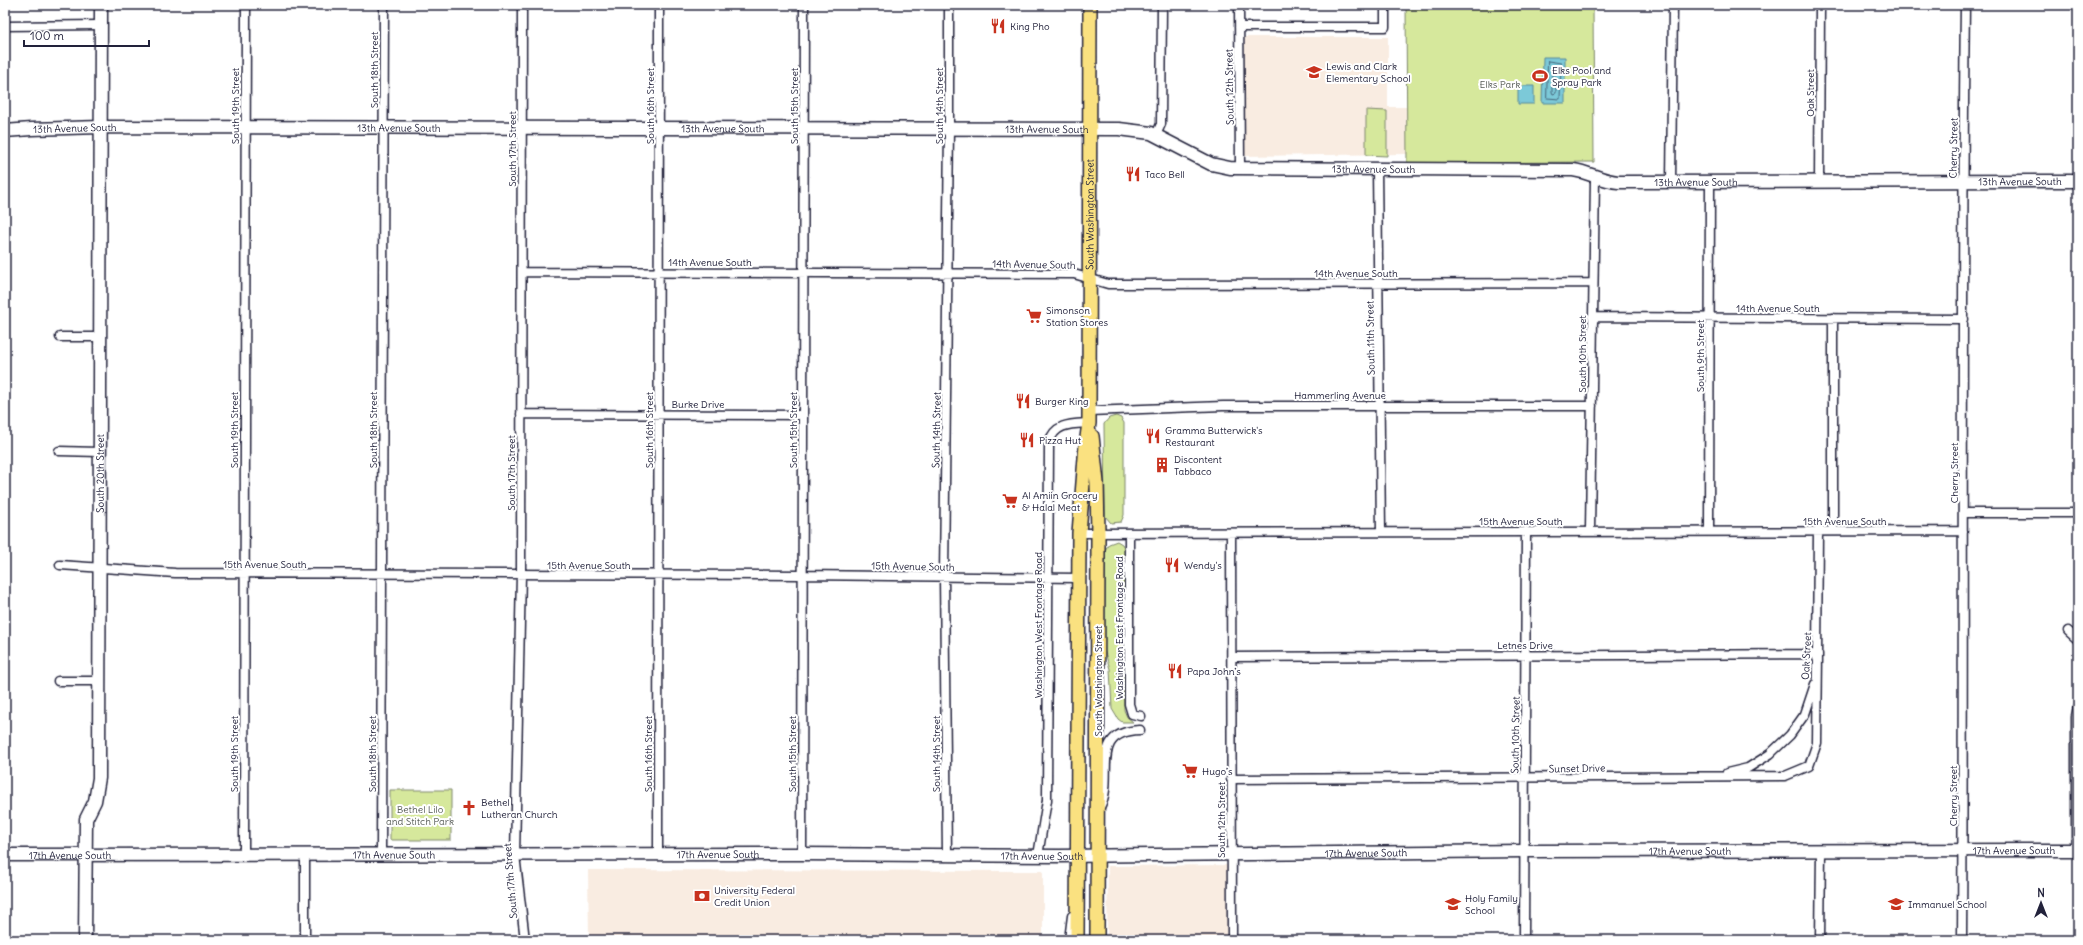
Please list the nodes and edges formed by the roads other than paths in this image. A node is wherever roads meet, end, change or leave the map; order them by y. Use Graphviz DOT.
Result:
graph roads {
  1 [pos="101,5"];
  2 [pos="246,5"];
  3 [pos="384,5"];
  4 [pos="522,5"];
  5 [pos="659,5"];
  6 [pos="804,5"];
  7 [pos="948,5"];
  8 [pos="1090,5"];
  9 [pos="1162,5"];
  10 [pos="1239,5"];
  11 [pos="1385,5"];
  12 [pos="1673,5"];
  13 [pos="1820,5"];
  14 [pos="1965,5"];
  15 [pos="101,25"];
  16 [pos="5,26"];
  17 [pos="1239,27"];
  18 [pos="101,127"];
  19 [pos="245,127"];
  20 [pos="384,127"];
  21 [pos="522,128"];
  22 [pos="660,128"];
  23 [pos="949,128"];
  24 [pos="803,129"];
  25 [pos="1091,129"];
  26 [pos="5,131"];
  27 [pos="1156,135"];
  28 [pos="1240,168"];
  29 [pos="1377,168"];
  30 [pos="1594,177"];
  31 [pos="2078,181"];
  32 [pos="1671,182"];
  33 [pos="1710,182"];
  34 [pos="1819,182"];
  35 [pos="1963,182"];
  36 [pos="522,272"];
  37 [pos="659,272"];
  38 [pos="804,273"];
  39 [pos="947,273"];
  40 [pos="1089,277"];
  41 [pos="1379,283"];
  42 [pos="1592,283"];
  43 [pos="1592,317"];
  44 [pos="1833,318"];
  45 [pos="1710,319"];
  46 [pos="1964,319"];
  47 [pos="60,337"];
  48 [pos="100,337"];
  49 [pos="1380,405"];
  50 [pos="1592,406"];
  51 [pos="521,414"];
  52 [pos="659,414"];
  53 [pos="804,415"];
  54 [pos="1089,417"];
  55 [pos="59,451"];
  56 [pos="99,452"];
  57 [pos="1964,513"];
  58 [pos="2078,513"];
  59 [pos="1526,531"];
  60 [pos="1590,531"];
  61 [pos="1709,531"];
  62 [pos="1818,531"];
  63 [pos="1833,531"];
  64 [pos="1963,531"];
  65 [pos="1381,532"];
  66 [pos="1079,533"];
  67 [pos="1098,533"];
  68 [pos="1129,533"];
  69 [pos="1231,533"];
  70 [pos="60,564"];
  71 [pos="99,567"];
  72 [pos="243,574"];
  73 [pos="383,574"];
  74 [pos="521,574"];
  75 [pos="802,574"];
  76 [pos="658,575"];
  77 [pos="944,576"];
  78 [pos="1048,578"];
  79 [pos="1079,578"];
  80 [pos="2068,631"];
  81 [pos="2078,640"];
  82 [pos="1818,654"];
  83 [pos="1526,655"];
  84 [pos="1232,657"];
  85 [pos="58,681"];
  86 [pos="99,681"];
  87 [pos="2078,706"];
  88 [pos="1140,716"];
  89 [pos="1140,730"];
  90 [pos="1714,776"];
  91 [pos="1525,778"];
  92 [pos="1231,779"];
  93 [pos="1098,809"];
  94 [pos="1962,850"];
  95 [pos="2077,850"];
  96 [pos="1524,851"];
  97 [pos="1821,851"];
  98 [pos="244,854"];
  99 [pos="305,854"];
  100 [pos="381,854"];
  101 [pos="802,854"];
  102 [pos="1231,854"];
  103 [pos="5,855"];
  104 [pos="85,855"];
  105 [pos="515,855"];
  106 [pos="658,855"];
  107 [pos="947,856"];
  108 [pos="1038,856"];
  109 [pos="1078,856"];
  110 [pos="1098,856"];
  111 [pos="1078,890"];
  112 [pos="85,940"];
  113 [pos="305,940"];
  114 [pos="526,940"];
  115 [pos="1069,940"];
  116 [pos="1077,940"];
  117 [pos="1097,940"];
  118 [pos="1232,940"];
  119 [pos="1524,940"];
  120 [pos="1820,940"];
  121 [pos="1962,940"];
  1 -- 15 [label="street, South 20th Street"];
  2 -- 19 [label="street, South 19th Street"];
  3 -- 20 [label="street, South 18th Street"];
  4 -- 21 [label="street, South 17th Street"];
  5 -- 22 [label="street, South 16th Street"];
  6 -- 24 [label="street, South 15th Street"];
  7 -- 23 [label="street, South 14th Street"];
  8 -- 25 [label="main road, South Washington Street"];
  9 -- 27 [label="street"];
  10 -- 17 [label="street, South 12th Street"];
  11 -- 17 [label="street"];
  12 -- 32 [label="street"];
  13 -- 34 [label="street, Oak Street"];
  14 -- 35 [label="street, Cherry Street"];
  15 -- 16 [label="street"];
  15 -- 18 [label="street, South 20th Street"];
  17 -- 28 [label="street, South 12th Street"];
  18 -- 19 [label="street, 13th Avenue South"];
  18 -- 26 [label="street, 13th Avenue South"];
  18 -- 48 [label="street, South 20th Street"];
  19 -- 20 [label="street, 13th Avenue South"];
  19 -- 72 [label="street, South 19th Street"];
  20 -- 21 [label="street, 13th Avenue South"];
  20 -- 73 [label="street, South 18th Street"];
  21 -- 22 [label="street, 13th Avenue South"];
  21 -- 36 [label="street, South 17th Street"];
  22 -- 24 [label="street, 13th Avenue South"];
  22 -- 37 [label="street, South 16th Street"];
  23 -- 24 [label="street, 13th Avenue South"];
  23 -- 25 [label="street, 13th Avenue South"];
  23 -- 39 [label="street, South 14th Street"];
  24 -- 38 [label="street, South 15th Street"];
  25 -- 27 [label="street, 13th Avenue South"];
  25 -- 40 [label="main road, South Washington Street"];
  27 -- 28 [label="street, 13th Avenue South"];
  28 -- 29 [label="street, 13th Avenue South"];
  29 -- 30 [label="street, 13th Avenue South"];
  29 -- 41 [label="street, South 11th Street"];
  30 -- 32 [label="street, 13th Avenue South"];
  30 -- 42 [label="street, South 10th Street"];
  31 -- 35 [label="street, 13th Avenue South"];
  32 -- 33 [label="street, 13th Avenue South"];
  33 -- 34 [label="street, 13th Avenue South"];
  33 -- 45 [label="street, South 9th Street"];
  34 -- 35 [label="street, 13th Avenue South"];
  35 -- 46 [label="street, Cherry Street"];
  36 -- 37 [label="street, 14th Avenue South"];
  36 -- 51 [label="street, South 17th Street"];
  37 -- 38 [label="street, 14th Avenue South"];
  37 -- 52 [label="street, South 16th Street"];
  38 -- 39 [label="street, 14th Avenue South"];
  38 -- 53 [label="street, South 15th Street"];
  39 -- 40 [label="street, 14th Avenue South"];
  39 -- 77 [label="street, South 14th Street"];
  40 -- 41 [label="street, 14th Avenue South"];
  40 -- 54 [label="main road, South Washington Street"];
  41 -- 42 [label="street, 14th Avenue South"];
  41 -- 49 [label="street, South 11th Street"];
  42 -- 43 [label="street, South 10th Street"];
  43 -- 45 [label="street, 14th Avenue South"];
  43 -- 50 [label="street, South 10th Street"];
  44 -- 45 [label="street, 14th Avenue South"];
  44 -- 46 [label="street, 14th Avenue South"];
  44 -- 63 [label="street"];
  45 -- 61 [label="street, South 9th Street"];
  46 -- 57 [label="street, Cherry Street"];
  47 -- 48 [label="street"];
  48 -- 56 [label="street, South 20th Street"];
  49 -- 50 [label="street, Hammerling Avenue"];
  49 -- 54 [label="street, Hammerling Avenue"];
  49 -- 65 [label="street, South 11th Street"];
  50 -- 60 [label="street, South 10th Street"];
  51 -- 52 [label="street, Burke Drive"];
  51 -- 74 [label="street, South 17th Street"];
  52 -- 53 [label="street, Burke Drive"];
  52 -- 76 [label="street, South 16th Street"];
  53 -- 75 [label="street, South 15th Street"];
  54 -- 66 [label="main road, South Washington Street"];
  54 -- 67 [label="main road, South Washington Street"];
  54 -- 78 [label="street, Washington West Frontage Road"];
  55 -- 56 [label="street"];
  56 -- 71 [label="street, South 20th Street"];
  57 -- 58 [label="street"];
  57 -- 64 [label="street, Cherry Street"];
  59 -- 60 [label="street, 15th Avenue South"];
  59 -- 65 [label="street, 15th Avenue South"];
  59 -- 83 [label="street, South 10th Street"];
  60 -- 61 [label="street, 15th Avenue South"];
  61 -- 62 [label="street, 15th Avenue South"];
  62 -- 63 [label="street, 15th Avenue South"];
  62 -- 82 [label="street, Oak Street"];
  63 -- 64 [label="street, 15th Avenue South"];
  64 -- 94 [label="street, Cherry Street"];
  65 -- 69 [label="street, 15th Avenue South"];
  66 -- 67 [label="street, 15th Avenue South"];
  66 -- 79 [label="main road, South Washington Street"];
  67 -- 68 [label="street, 15th Avenue South"];
  67 -- 93 [label="main road, South Washington Street"];
  68 -- 69 [label="street, 15th Avenue South"];
  68 -- 88 [label="street, Washington East Frontage Road"];
  69 -- 84 [label="street, South 12th Street"];
  70 -- 71 [label="street, 15th Avenue South"];
  71 -- 72 [label="street, 15th Avenue South"];
  71 -- 86 [label="street, South 20th Street"];
  72 -- 73 [label="street, 15th Avenue South"];
  72 -- 98 [label="street, South 19th Street"];
  73 -- 74 [label="street, 15th Avenue South"];
  73 -- 100 [label="street, South 18th Street"];
  74 -- 76 [label="street, 15th Avenue South"];
  74 -- 105 [label="street, South 17th Street"];
  75 -- 76 [label="street, 15th Avenue South"];
  75 -- 77 [label="street, 15th Avenue South"];
  75 -- 101 [label="street, South 15th Street"];
  76 -- 106 [label="street, South 16th Street"];
  77 -- 78 [label="street, 15th Avenue South"];
  77 -- 107 [label="street, South 14th Street"];
  78 -- 79 [label="street, 15th Avenue South"];
  78 -- 108 [label="street, Washington West Frontage Road"];
  79 -- 109 [label="main road, South Washington Street"];
  80 -- 81 [label="street"];
  82 -- 83 [label="street, Letnes Drive"];
  82 -- 90 [label="street, Oak Street"];
  82 -- 90 [label="street, Sunset Drive"];
  83 -- 84 [label="street, Letnes Drive"];
  83 -- 91 [label="street, South 10th Street"];
  84 -- 92 [label="street, South 12th Street"];
  85 -- 86 [label="street"];
  86 -- 104 [label="street, South 20th Street"];
  87 -- 95 [label="street"];
  89 -- 93 [label="street"];
  90 -- 91 [label="street, Sunset Drive"];
  91 -- 92 [label="street, Sunset Drive"];
  91 -- 96 [label="street, South 10th Street"];
  92 -- 102 [label="street, South 12th Street"];
  93 -- 110 [label="main road, South Washington Street"];
  94 -- 95 [label="street, 17th Avenue South"];
  94 -- 97 [label="street, 17th Avenue South"];
  94 -- 121 [label="street, Cherry Street"];
  96 -- 97 [label="street, 17th Avenue South"];
  96 -- 102 [label="street, 17th Avenue South"];
  96 -- 119 [label="street, South 10th Street"];
  97 -- 120 [label="street"];
  98 -- 99 [label="street, 17th Avenue South"];
  98 -- 104 [label="street, 17th Avenue South"];
  99 -- 100 [label="street, 17th Avenue South"];
  99 -- 113 [label="street"];
  100 -- 105 [label="street, 17th Avenue South"];
  101 -- 106 [label="street, 17th Avenue South"];
  101 -- 107 [label="street, 17th Avenue South"];
  102 -- 110 [label="street, 17th Avenue South"];
  102 -- 118 [label="street, South 12th Street"];
  103 -- 104 [label="street, 17th Avenue South"];
  104 -- 112 [label="street, South 20th Street"];
  105 -- 106 [label="street, 17th Avenue South"];
  105 -- 114 [label="street, South 17th Street"];
  107 -- 108 [label="street, 17th Avenue South"];
  108 -- 109 [label="street, 17th Avenue South"];
  109 -- 110 [label="street, 17th Avenue South"];
  109 -- 111 [label="main road, South Washington Street"];
  110 -- 117 [label="main road, South Washington Street"];
  111 -- 115 [label="street"];
  111 -- 116 [label="main road, South Washington Street"];
}
